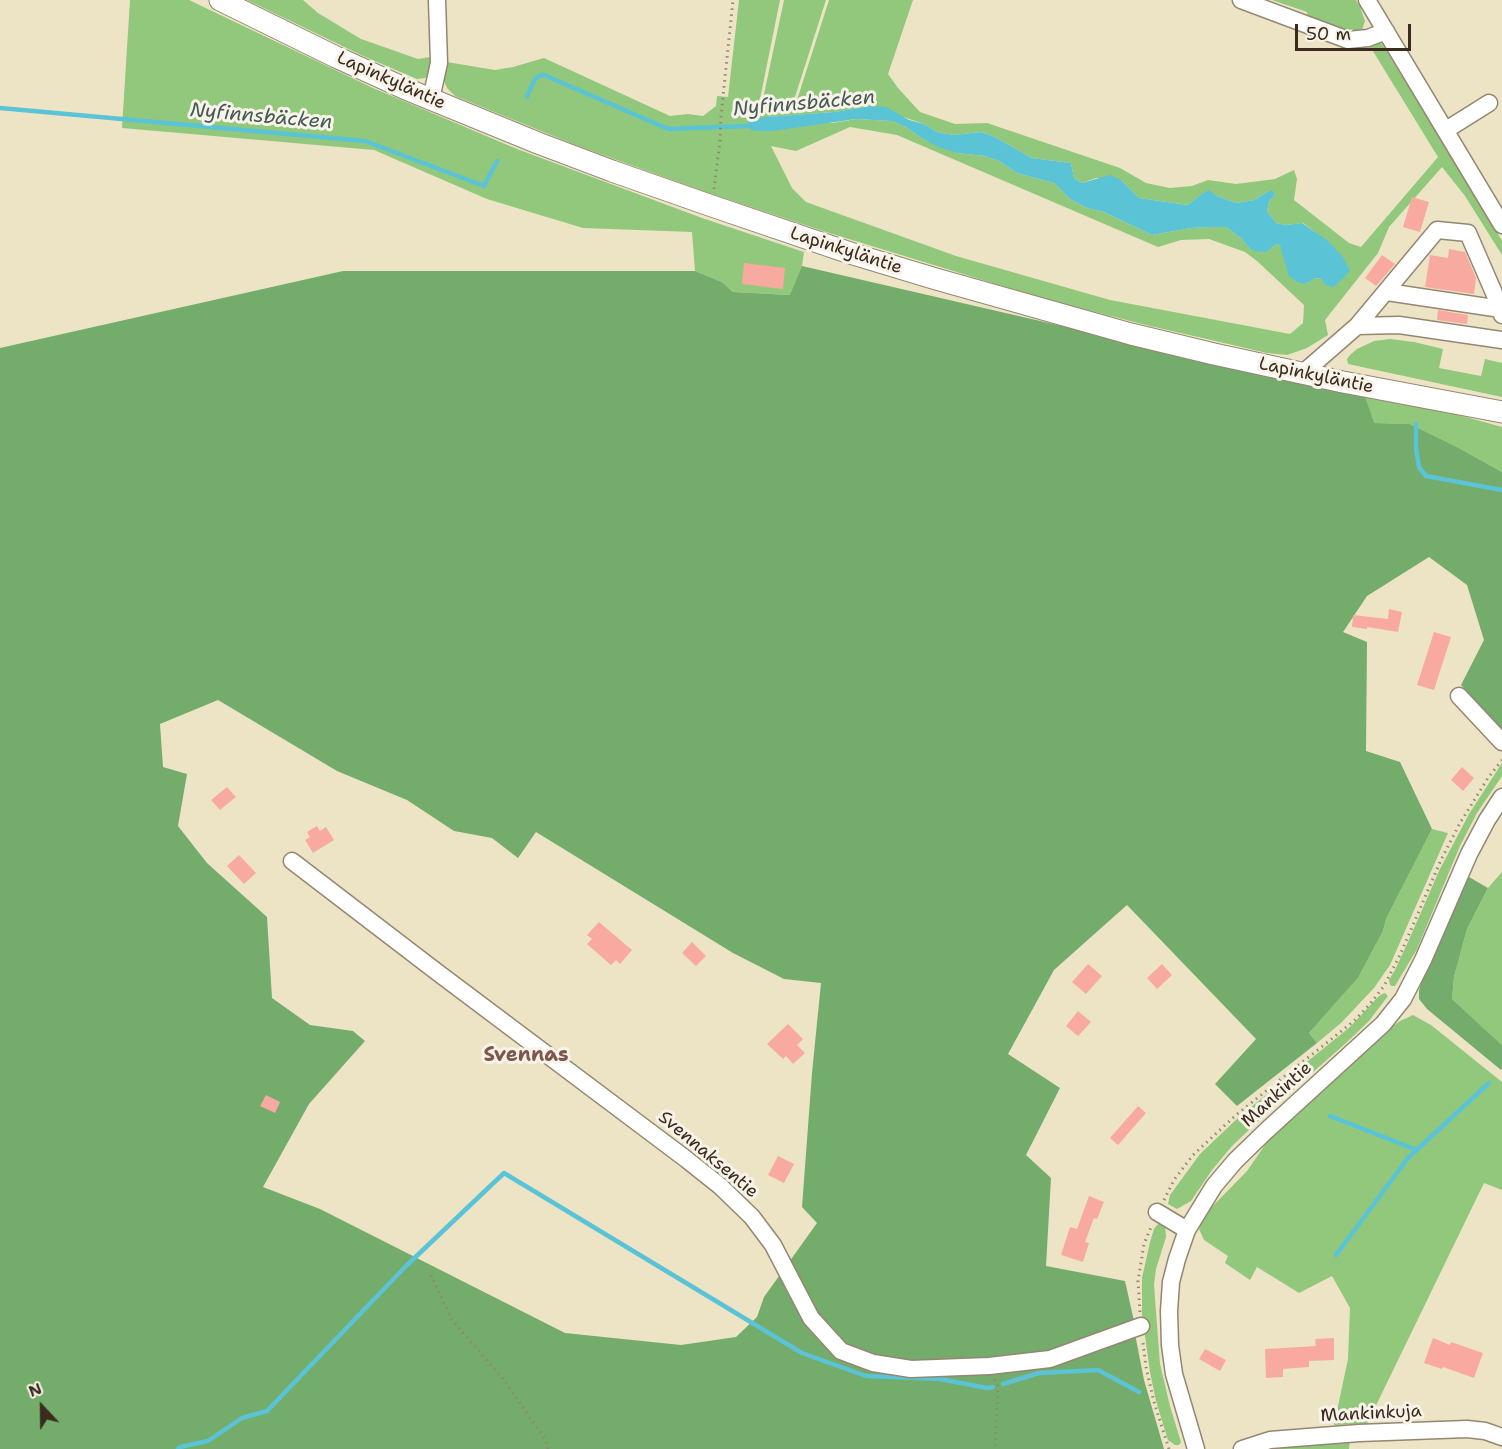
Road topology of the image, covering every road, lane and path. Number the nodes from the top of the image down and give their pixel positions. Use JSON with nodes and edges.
{"nodes":[{"id":1,"x":219,"y":0,"type":"edge"},
{"id":2,"x":437,"y":0,"type":"edge"},
{"id":3,"x":733,"y":0,"type":"edge"},
{"id":4,"x":1241,"y":0,"type":"edge"},
{"id":5,"x":1366,"y":0,"type":"edge"},
{"id":6,"x":1386,"y":32,"type":"junction"},
{"id":7,"x":431,"y":99,"type":"junction"},
{"id":8,"x":1489,"y":103,"type":"dead end"},
{"id":9,"x":1446,"y":130,"type":"junction"},
{"id":10,"x":709,"y":205,"type":"junction"},
{"id":11,"x":1502,"y":225,"type":"edge"},
{"id":12,"x":1387,"y":292,"type":"junction"},
{"id":13,"x":1501,"y":312,"type":"edge"},
{"id":14,"x":1357,"y":326,"type":"junction"},
{"id":15,"x":1502,"y":340,"type":"edge"},
{"id":16,"x":1303,"y":373,"type":"junction"},
{"id":17,"x":1502,"y":412,"type":"edge"},
{"id":18,"x":1459,"y":696,"type":"dead end"},
{"id":19,"x":1502,"y":742,"type":"edge"},
{"id":20,"x":1502,"y":760,"type":"edge"},
{"id":21,"x":1502,"y":797,"type":"edge"},
{"id":22,"x":292,"y":861,"type":"dead end"},
{"id":23,"x":1236,"y":1115,"type":"dead end"},
{"id":24,"x":1157,"y":1212,"type":"dead end"},
{"id":25,"x":1187,"y":1230,"type":"junction"},
{"id":26,"x":431,"y":1275,"type":"dead end"},
{"id":27,"x":1141,"y":1326,"type":"joint"},
{"id":28,"x":989,"y":1366,"type":"junction"},
{"id":29,"x":1502,"y":1437,"type":"edge"},
{"id":30,"x":548,"y":1449,"type":"edge"},
{"id":31,"x":995,"y":1449,"type":"edge"},
{"id":32,"x":1169,"y":1449,"type":"edge"},
{"id":33,"x":1196,"y":1449,"type":"edge"},
{"id":34,"x":1242,"y":1449,"type":"edge"}],
"edges":[{"from":1,"to":7,"type":"main road","name":"Lapinkyläntie"},
{"from":2,"to":7,"type":"street"},
{"from":3,"to":10,"type":"path"},
{"from":4,"to":6,"type":"street"},
{"from":5,"to":6,"type":"street"},
{"from":6,"to":9,"type":"street"},
{"from":7,"to":10,"type":"main road","name":"Lapinkyläntie"},
{"from":8,"to":9,"type":"street"},
{"from":9,"to":11,"type":"street"},
{"from":10,"to":16,"type":"main road","name":"Lapinkyläntie"},
{"from":12,"to":13,"type":"street"},
{"from":12,"to":13,"type":"street"},
{"from":12,"to":14,"type":"street"},
{"from":14,"to":15,"type":"street"},
{"from":14,"to":16,"type":"street"},
{"from":16,"to":17,"type":"main road","name":"Lapinkyläntie"},
{"from":18,"to":19,"type":"street"},
{"from":20,"to":23,"type":"path"},
{"from":21,"to":25,"type":"street","name":"Mankintie"},
{"from":22,"to":28,"type":"street","name":"Svennaksentie"},
{"from":24,"to":25,"type":"street"},
{"from":25,"to":33,"type":"street","name":"Mankintie"},
{"from":26,"to":30,"type":"path"},
{"from":27,"to":28,"type":"street","name":"Svennaksentie"},
{"from":27,"to":32,"type":"path"},
{"from":28,"to":31,"type":"path"},
{"from":29,"to":34,"type":"street","name":"Mankinkuja"}]}
